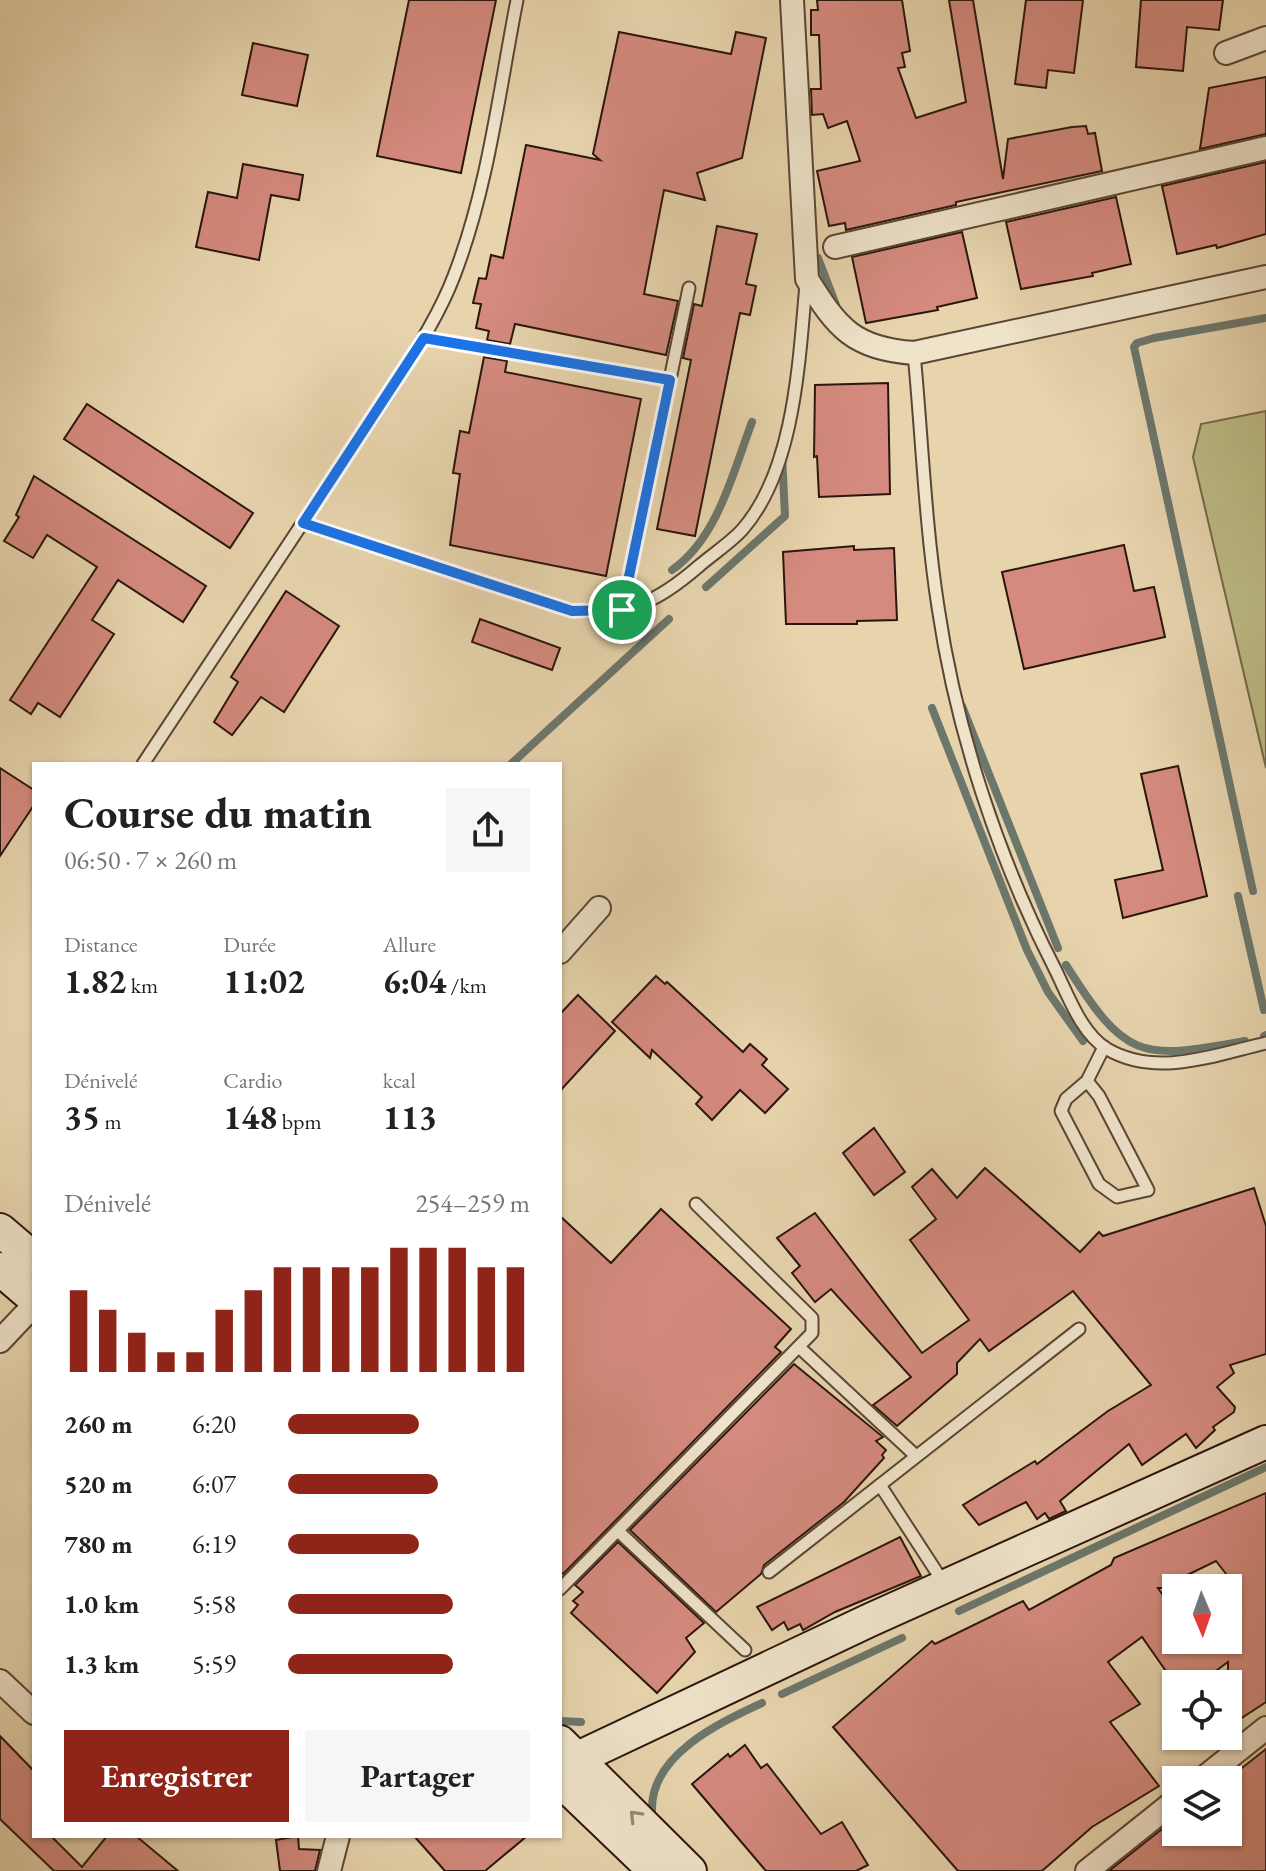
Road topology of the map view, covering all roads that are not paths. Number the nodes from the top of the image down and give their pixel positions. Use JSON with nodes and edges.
{"nodes":[{"id":1,"x":517,"y":0,"type":"edge"},
{"id":2,"x":792,"y":0,"type":"edge"},
{"id":3,"x":1266,"y":38,"type":"edge"},
{"id":4,"x":1226,"y":53,"type":"dead end"},
{"id":5,"x":1266,"y":148,"type":"edge"},
{"id":6,"x":835,"y":247,"type":"dead end"},
{"id":7,"x":1266,"y":277,"type":"edge"},
{"id":8,"x":807,"y":279,"type":"junction"},
{"id":9,"x":689,"y":288,"type":"dead end"},
{"id":10,"x":424,"y":338,"type":"junction"},
{"id":11,"x":914,"y":353,"type":"junction"},
{"id":12,"x":670,"y":380,"type":"junction"},
{"id":13,"x":303,"y":523,"type":"junction"},
{"id":14,"x":622,"y":610,"type":"junction"},
{"id":15,"x":144,"y":762,"type":"edge"},
{"id":16,"x":599,"y":908,"type":"dead end"},
{"id":17,"x":562,"y":950,"type":"edge"},
{"id":18,"x":1266,"y":1043,"type":"edge"},
{"id":19,"x":1104,"y":1047,"type":"junction"},
{"id":20,"x":1087,"y":1081,"type":"junction"},
{"id":21,"x":696,"y":1204,"type":"dead end"},
{"id":22,"x":0,"y":1230,"type":"edge"},
{"id":23,"x":32,"y":1257,"type":"edge"},
{"id":24,"x":0,"y":1269,"type":"edge"},
{"id":25,"x":32,"y":1296,"type":"edge"},
{"id":26,"x":32,"y":1307,"type":"edge"},
{"id":27,"x":1079,"y":1329,"type":"dead end"},
{"id":28,"x":0,"y":1341,"type":"edge"},
{"id":29,"x":799,"y":1347,"type":"junction"},
{"id":30,"x":1266,"y":1442,"type":"edge"},
{"id":31,"x":916,"y":1456,"type":"junction"},
{"id":32,"x":880,"y":1485,"type":"junction"},
{"id":33,"x":618,"y":1531,"type":"junction"},
{"id":34,"x":769,"y":1572,"type":"dead end"},
{"id":35,"x":945,"y":1586,"type":"junction"},
{"id":36,"x":562,"y":1587,"type":"edge"},
{"id":37,"x":745,"y":1650,"type":"dead end"},
{"id":38,"x":0,"y":1681,"type":"edge"},
{"id":39,"x":32,"y":1711,"type":"edge"},
{"id":40,"x":1266,"y":1728,"type":"edge"},
{"id":41,"x":564,"y":1764,"type":"edge"},
{"id":42,"x":1218,"y":1766,"type":"edge"},
{"id":43,"x":1162,"y":1811,"type":"edge"},
{"id":44,"x":337,"y":1838,"type":"edge"},
{"id":45,"x":329,"y":1871,"type":"edge"},
{"id":46,"x":655,"y":1871,"type":"edge"},
{"id":47,"x":690,"y":1871,"type":"edge"},
{"id":48,"x":1087,"y":1871,"type":"edge"}],
"edges":[{"from":1,"to":10,"type":"lane"},
{"from":2,"to":8,"type":"street"},
{"from":3,"to":4,"type":"street"},
{"from":5,"to":6,"type":"street"},
{"from":7,"to":11,"type":"street"},
{"from":8,"to":11,"type":"street"},
{"from":8,"to":14,"type":"lane"},
{"from":9,"to":12,"type":"lane"},
{"from":10,"to":12,"type":"lane"},
{"from":10,"to":13,"type":"lane"},
{"from":11,"to":19,"type":"lane"},
{"from":12,"to":14,"type":"lane"},
{"from":13,"to":14,"type":"lane"},
{"from":13,"to":15,"type":"lane"},
{"from":16,"to":17,"type":"street"},
{"from":18,"to":19,"type":"lane"},
{"from":19,"to":20,"type":"lane"},
{"from":20,"to":20,"type":"lane"},
{"from":21,"to":29,"type":"lane"},
{"from":22,"to":23,"type":"street"},
{"from":24,"to":25,"type":"street"},
{"from":26,"to":28,"type":"street"},
{"from":27,"to":31,"type":"lane"},
{"from":29,"to":31,"type":"lane"},
{"from":29,"to":33,"type":"lane"},
{"from":30,"to":35,"type":"street"},
{"from":31,"to":32,"type":"lane"},
{"from":32,"to":34,"type":"lane"},
{"from":32,"to":35,"type":"lane"},
{"from":33,"to":36,"type":"lane"},
{"from":33,"to":37,"type":"lane"},
{"from":35,"to":41,"type":"street"},
{"from":38,"to":39,"type":"street"},
{"from":40,"to":42,"type":"street"},
{"from":41,"to":46,"type":"street"},
{"from":47,"to":41,"type":"street","one_way":true},
{"from":43,"to":48,"type":"street"},
{"from":44,"to":45,"type":"street"}]}
